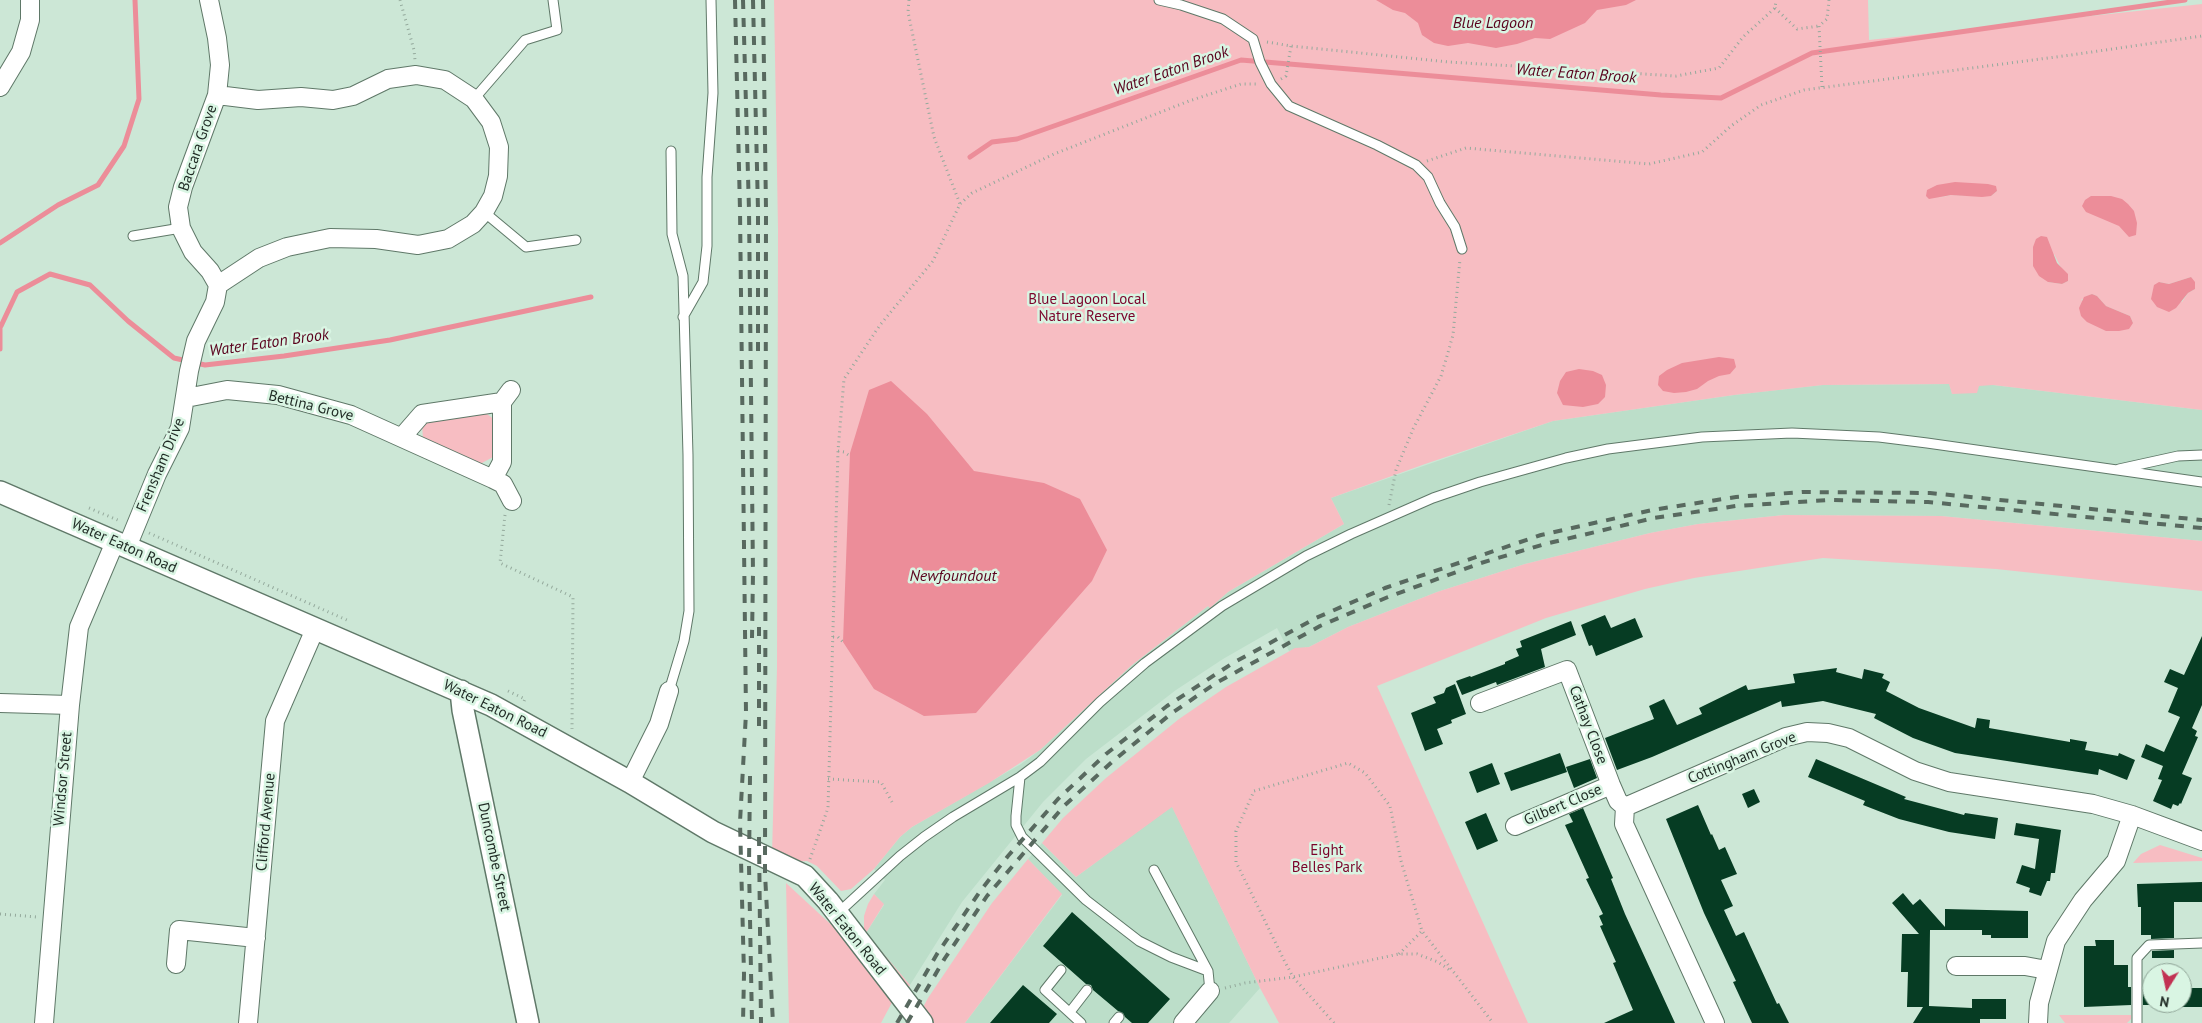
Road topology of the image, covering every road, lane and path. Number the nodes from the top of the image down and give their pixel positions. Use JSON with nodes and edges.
{"nodes":[{"id":1,"x":30,"y":0,"type":"edge"},
{"id":2,"x":209,"y":0,"type":"edge"},
{"id":3,"x":400,"y":0,"type":"edge"},
{"id":4,"x":553,"y":0,"type":"edge"},
{"id":5,"x":711,"y":0,"type":"edge"},
{"id":6,"x":909,"y":0,"type":"edge"},
{"id":7,"x":1159,"y":0,"type":"edge"},
{"id":8,"x":1776,"y":0,"type":"edge"},
{"id":9,"x":1828,"y":0,"type":"edge"},
{"id":10,"x":1774,"y":8,"type":"junction"},
{"id":11,"x":1819,"y":26,"type":"junction"},
{"id":12,"x":2202,"y":36,"type":"edge"},
{"id":13,"x":1254,"y":39,"type":"junction"},
{"id":14,"x":1290,"y":46,"type":"junction"},
{"id":15,"x":416,"y":75,"type":"junction"},
{"id":16,"x":1286,"y":76,"type":"dead end"},
{"id":17,"x":1271,"y":84,"type":"junction"},
{"id":18,"x":0,"y":87,"type":"edge"},
{"id":19,"x":1822,"y":87,"type":"junction"},
{"id":20,"x":217,"y":95,"type":"junction"},
{"id":21,"x":474,"y":98,"type":"junction"},
{"id":22,"x":671,"y":151,"type":"dead end"},
{"id":23,"x":1416,"y":165,"type":"junction"},
{"id":24,"x":960,"y":204,"type":"junction"},
{"id":25,"x":484,"y":212,"type":"junction"},
{"id":26,"x":181,"y":228,"type":"junction"},
{"id":27,"x":133,"y":236,"type":"dead end"},
{"id":28,"x":576,"y":240,"type":"dead end"},
{"id":29,"x":1462,"y":249,"type":"joint"},
{"id":30,"x":218,"y":285,"type":"junction"},
{"id":31,"x":683,"y":317,"type":"junction"},
{"id":32,"x":186,"y":398,"type":"junction"},
{"id":33,"x":402,"y":437,"type":"junction"},
{"id":34,"x":838,"y":451,"type":"junction"},
{"id":35,"x":2202,"y":455,"type":"edge"},
{"id":36,"x":850,"y":456,"type":"dead end"},
{"id":37,"x":2114,"y":470,"type":"junction"},
{"id":38,"x":493,"y":479,"type":"junction"},
{"id":39,"x":2202,"y":482,"type":"edge"},
{"id":40,"x":0,"y":492,"type":"edge"},
{"id":41,"x":512,"y":501,"type":"joint"},
{"id":42,"x":1391,"y":515,"type":"junction"},
{"id":43,"x":121,"y":545,"type":"junction"},
{"id":44,"x":315,"y":629,"type":"junction"},
{"id":45,"x":832,"y":637,"type":"junction"},
{"id":46,"x":843,"y":642,"type":"dead end"},
{"id":47,"x":461,"y":691,"type":"junction"},
{"id":48,"x":670,"y":691,"type":"joint"},
{"id":49,"x":0,"y":702,"type":"edge"},
{"id":50,"x":1480,"y":703,"type":"dead end"},
{"id":51,"x":70,"y":705,"type":"junction"},
{"id":52,"x":572,"y":748,"type":"junction"},
{"id":53,"x":1020,"y":777,"type":"junction"},
{"id":54,"x":828,"y":779,"type":"junction"},
{"id":55,"x":630,"y":782,"type":"junction"},
{"id":56,"x":1611,"y":785,"type":"junction"},
{"id":57,"x":892,"y":802,"type":"dead end"},
{"id":58,"x":1625,"y":807,"type":"junction"},
{"id":59,"x":2132,"y":815,"type":"junction"},
{"id":60,"x":1514,"y":826,"type":"dead end"},
{"id":61,"x":2202,"y":841,"type":"edge"},
{"id":62,"x":1154,"y":870,"type":"dead end"},
{"id":63,"x":805,"y":876,"type":"junction"},
{"id":64,"x":838,"y":913,"type":"junction"},
{"id":65,"x":0,"y":914,"type":"edge"},
{"id":66,"x":52,"y":918,"type":"junction"},
{"id":67,"x":1422,"y":931,"type":"junction"},
{"id":68,"x":256,"y":938,"type":"junction"},
{"id":69,"x":2202,"y":943,"type":"edge"},
{"id":70,"x":1399,"y":954,"type":"junction"},
{"id":71,"x":176,"y":964,"type":"dead end"},
{"id":72,"x":1956,"y":966,"type":"dead end"},
{"id":73,"x":1061,"y":970,"type":"dead end"},
{"id":74,"x":2047,"y":970,"type":"junction"},
{"id":75,"x":1208,"y":971,"type":"junction"},
{"id":76,"x":1453,"y":972,"type":"junction"},
{"id":77,"x":1293,"y":977,"type":"junction"},
{"id":78,"x":1087,"y":990,"type":"dead end"},
{"id":79,"x":1210,"y":991,"type":"junction"},
{"id":80,"x":1070,"y":1012,"type":"junction"},
{"id":81,"x":44,"y":1023,"type":"edge"},
{"id":82,"x":248,"y":1023,"type":"edge"},
{"id":83,"x":528,"y":1023,"type":"edge"},
{"id":84,"x":922,"y":1023,"type":"edge"},
{"id":85,"x":1081,"y":1023,"type":"edge"},
{"id":86,"x":1182,"y":1023,"type":"edge"},
{"id":87,"x":1334,"y":1023,"type":"edge"},
{"id":88,"x":1493,"y":1023,"type":"edge"},
{"id":89,"x":1715,"y":1023,"type":"edge"},
{"id":90,"x":2038,"y":1023,"type":"edge"},
{"id":91,"x":2137,"y":1023,"type":"edge"}],
"edges":[{"from":1,"to":18,"type":"street"},
{"from":2,"to":20,"type":"street","name":"Baccara Grove"},
{"from":3,"to":15,"type":"path"},
{"from":4,"to":21,"type":"lane"},
{"from":5,"to":31,"type":"lane"},
{"from":6,"to":24,"type":"path"},
{"from":7,"to":13,"type":"lane"},
{"from":8,"to":10,"type":"path"},
{"from":9,"to":11,"type":"path"},
{"from":10,"to":11,"type":"path"},
{"from":10,"to":14,"type":"path"},
{"from":11,"to":19,"type":"path"},
{"from":12,"to":19,"type":"path"},
{"from":13,"to":14,"type":"path"},
{"from":13,"to":17,"type":"lane"},
{"from":14,"to":16,"type":"path"},
{"from":15,"to":20,"type":"street"},
{"from":15,"to":21,"type":"street"},
{"from":17,"to":23,"type":"lane"},
{"from":17,"to":24,"type":"path"},
{"from":19,"to":23,"type":"path"},
{"from":20,"to":26,"type":"street","name":"Baccara Grove"},
{"from":21,"to":25,"type":"street"},
{"from":22,"to":31,"type":"lane"},
{"from":23,"to":29,"type":"lane"},
{"from":24,"to":34,"type":"path"},
{"from":25,"to":28,"type":"lane"},
{"from":25,"to":30,"type":"street"},
{"from":26,"to":27,"type":"lane"},
{"from":26,"to":30,"type":"street","name":"Baccara Grove"},
{"from":29,"to":42,"type":"path"},
{"from":30,"to":32,"type":"street","name":"Frensham Drive"},
{"from":31,"to":48,"type":"lane"},
{"from":32,"to":33,"type":"street","name":"Bettina Grove"},
{"from":32,"to":43,"type":"street","name":"Frensham Drive"},
{"from":33,"to":38,"type":"street","name":"Bettina Grove"},
{"from":33,"to":38,"type":"street"},
{"from":34,"to":36,"type":"path"},
{"from":34,"to":45,"type":"path"},
{"from":35,"to":37,"type":"lane"},
{"from":37,"to":39,"type":"lane"},
{"from":37,"to":42,"type":"lane"},
{"from":38,"to":41,"type":"street","name":"Bettina Grove"},
{"from":40,"to":43,"type":"street","name":"Water Eaton Road"},
{"from":41,"to":52,"type":"path"},
{"from":42,"to":53,"type":"lane"},
{"from":43,"to":44,"type":"street","name":"Water Eaton Road"},
{"from":43,"to":51,"type":"street","name":"Windsor Street"},
{"from":44,"to":47,"type":"street","name":"Water Eaton Road"},
{"from":44,"to":68,"type":"street","name":"Clifford Avenue"},
{"from":45,"to":46,"type":"path"},
{"from":45,"to":54,"type":"path"},
{"from":47,"to":52,"type":"street","name":"Water Eaton Road"},
{"from":47,"to":83,"type":"street","name":"Duncombe Street"},
{"from":48,"to":55,"type":"street"},
{"from":49,"to":51,"type":"street"},
{"from":50,"to":56,"type":"street","name":"Cathay Close"},
{"from":51,"to":66,"type":"street","name":"Windsor Street"},
{"from":52,"to":55,"type":"street","name":"Water Eaton Road"},
{"from":53,"to":64,"type":"lane"},
{"from":53,"to":75,"type":"lane"},
{"from":54,"to":57,"type":"path"},
{"from":54,"to":63,"type":"path"},
{"from":55,"to":63,"type":"street","name":"Water Eaton Road"},
{"from":56,"to":58,"type":"street","name":"Cathay Close"},
{"from":56,"to":60,"type":"street","name":"Gilbert Close"},
{"from":58,"to":59,"type":"street","name":"Cottingham Grove"},
{"from":58,"to":89,"type":"street"},
{"from":59,"to":61,"type":"street","name":"Cottingham Grove"},
{"from":59,"to":74,"type":"street"},
{"from":62,"to":75,"type":"lane"},
{"from":63,"to":64,"type":"street","name":"Water Eaton Road"},
{"from":64,"to":84,"type":"street","name":"Water Eaton Road"},
{"from":65,"to":66,"type":"path"},
{"from":66,"to":81,"type":"street","name":"Windsor Street"},
{"from":67,"to":70,"type":"path"},
{"from":67,"to":76,"type":"path"},
{"from":67,"to":77,"type":"path"},
{"from":68,"to":71,"type":"street"},
{"from":68,"to":82,"type":"street","name":"Clifford Avenue"},
{"from":69,"to":91,"type":"lane"},
{"from":70,"to":76,"type":"path"},
{"from":70,"to":77,"type":"path"},
{"from":72,"to":74,"type":"street"},
{"from":73,"to":80,"type":"lane"},
{"from":74,"to":90,"type":"street"},
{"from":75,"to":79,"type":"lane"},
{"from":76,"to":88,"type":"path"},
{"from":77,"to":79,"type":"path"},
{"from":77,"to":87,"type":"path"},
{"from":78,"to":80,"type":"lane"},
{"from":79,"to":86,"type":"street"},
{"from":80,"to":85,"type":"lane"}]}
